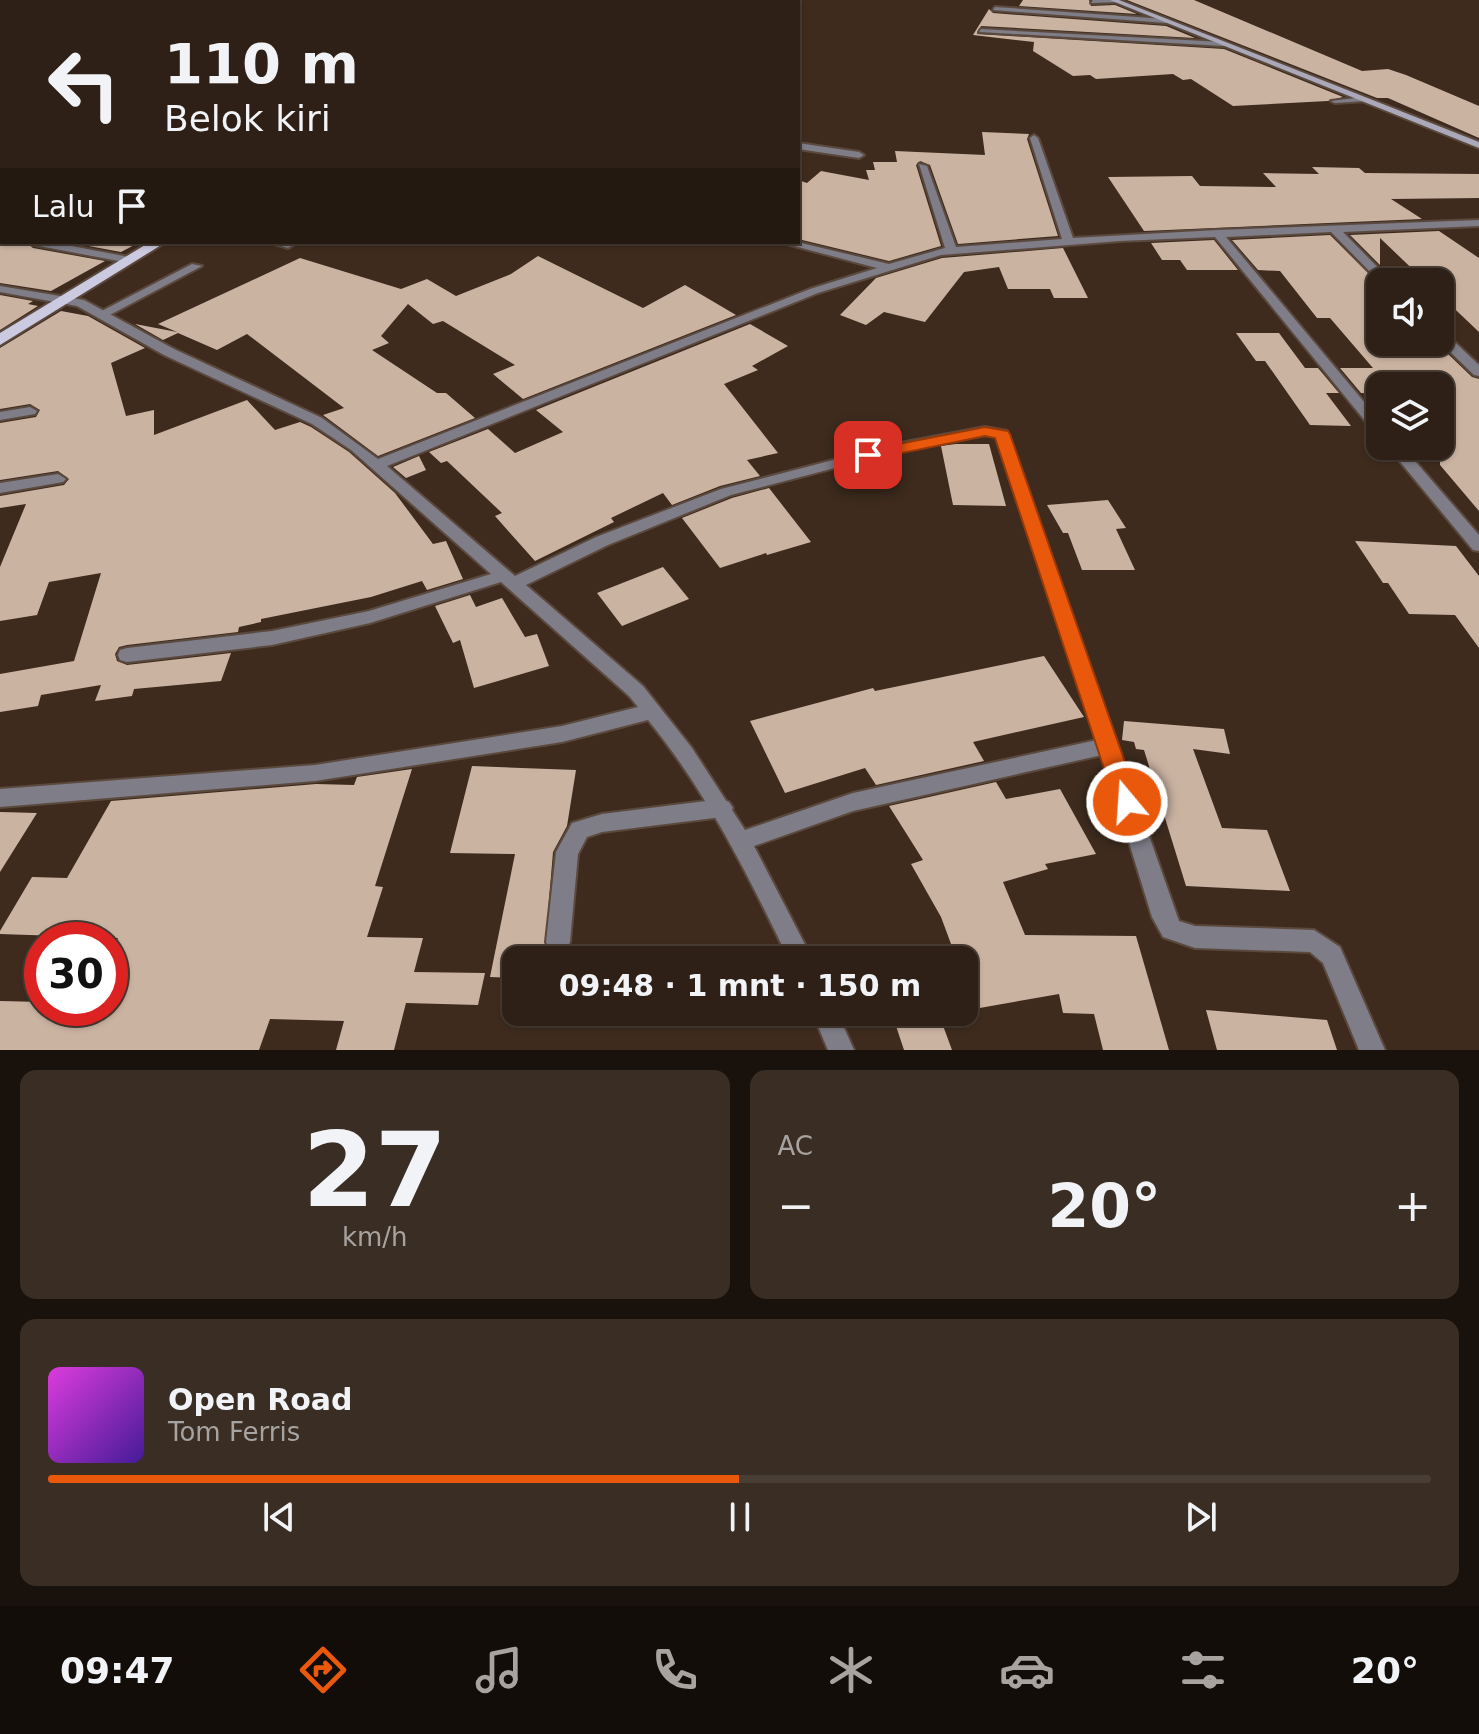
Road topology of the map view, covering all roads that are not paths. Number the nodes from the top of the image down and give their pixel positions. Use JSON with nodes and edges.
{"nodes":[{"id":1,"x":1115,"y":1,"type":"edge"},
{"id":2,"x":1093,"y":2,"type":"dead end"},
{"id":3,"x":995,"y":9,"type":"dead end"},
{"id":4,"x":1166,"y":21,"type":"junction"},
{"id":5,"x":981,"y":31,"type":"dead end"},
{"id":6,"x":1223,"y":44,"type":"junction"},
{"id":7,"x":1363,"y":99,"type":"junction"},
{"id":8,"x":1335,"y":101,"type":"dead end"},
{"id":9,"x":1034,"y":138,"type":"dead end"},
{"id":10,"x":1468,"y":141,"type":"joint"},
{"id":11,"x":1479,"y":142,"type":"edge"},
{"id":12,"x":800,"y":146,"type":"edge"},
{"id":13,"x":859,"y":155,"type":"dead end"},
{"id":14,"x":922,"y":166,"type":"dead end"},
{"id":15,"x":1479,"y":223,"type":"edge"},
{"id":16,"x":1333,"y":228,"type":"junction"},
{"id":17,"x":1217,"y":233,"type":"junction"},
{"id":18,"x":1068,"y":241,"type":"junction"},
{"id":19,"x":45,"y":244,"type":"edge"},
{"id":20,"x":156,"y":244,"type":"edge"},
{"id":21,"x":283,"y":244,"type":"edge"},
{"id":22,"x":792,"y":244,"type":"edge"},
{"id":23,"x":288,"y":245,"type":"dead end"},
{"id":24,"x":951,"y":250,"type":"junction"},
{"id":25,"x":129,"y":260,"type":"junction"},
{"id":26,"x":196,"y":266,"type":"dead end"},
{"id":27,"x":888,"y":267,"type":"junction"},
{"id":28,"x":1372,"y":268,"type":"edge"},
{"id":29,"x":0,"y":289,"type":"edge"},
{"id":30,"x":65,"y":299,"type":"junction"},
{"id":31,"x":102,"y":314,"type":"junction"},
{"id":32,"x":0,"y":340,"type":"edge"},
{"id":33,"x":1454,"y":348,"type":"edge"},
{"id":34,"x":1479,"y":372,"type":"edge"},
{"id":35,"x":30,"y":411,"type":"dead end"},
{"id":36,"x":1366,"y":413,"type":"edge"},
{"id":37,"x":0,"y":416,"type":"edge"},
{"id":38,"x":1406,"y":460,"type":"edge"},
{"id":39,"x":376,"y":465,"type":"junction"},
{"id":40,"x":58,"y":479,"type":"dead end"},
{"id":41,"x":0,"y":488,"type":"edge"},
{"id":42,"x":1479,"y":546,"type":"edge"},
{"id":43,"x":507,"y":580,"type":"junction"},
{"id":44,"x":127,"y":655,"type":"dead end"},
{"id":45,"x":653,"y":711,"type":"junction"},
{"id":46,"x":1109,"y":745,"type":"junction"},
{"id":47,"x":0,"y":798,"type":"edge"},
{"id":48,"x":722,"y":808,"type":"junction"},
{"id":49,"x":741,"y":841,"type":"junction"},
{"id":50,"x":558,"y":942,"type":"dead end"},
{"id":51,"x":794,"y":946,"type":"edge"},
{"id":52,"x":830,"y":1026,"type":"edge"},
{"id":53,"x":841,"y":1050,"type":"edge"},
{"id":54,"x":1372,"y":1050,"type":"edge"}],
"edges":[{"from":1,"to":2,"type":"street"},
{"from":1,"to":4,"type":"street"},
{"from":3,"to":4,"type":"street"},
{"from":4,"to":6,"type":"street"},
{"from":5,"to":6,"type":"street"},
{"from":6,"to":7,"type":"street"},
{"from":7,"to":8,"type":"street"},
{"from":7,"to":10,"type":"street"},
{"from":9,"to":18,"type":"street"},
{"from":10,"to":11,"type":"street"},
{"from":12,"to":13,"type":"street"},
{"from":14,"to":24,"type":"street"},
{"from":15,"to":16,"type":"street"},
{"from":16,"to":17,"type":"street"},
{"from":16,"to":28,"type":"street"},
{"from":17,"to":18,"type":"street"},
{"from":17,"to":36,"type":"street"},
{"from":18,"to":24,"type":"street"},
{"from":19,"to":25,"type":"street"},
{"from":20,"to":25,"type":"main road"},
{"from":21,"to":23,"type":"street"},
{"from":22,"to":27,"type":"street"},
{"from":24,"to":27,"type":"street"},
{"from":25,"to":30,"type":"main road"},
{"from":26,"to":31,"type":"street"},
{"from":27,"to":39,"type":"street"},
{"from":29,"to":30,"type":"street"},
{"from":30,"to":31,"type":"street"},
{"from":30,"to":32,"type":"main road"},
{"from":31,"to":39,"type":"street"},
{"from":33,"to":34,"type":"street"},
{"from":35,"to":37,"type":"street"},
{"from":38,"to":42,"type":"street"},
{"from":39,"to":43,"type":"street"},
{"from":40,"to":41,"type":"street"},
{"from":43,"to":44,"type":"street"},
{"from":43,"to":45,"type":"street"},
{"from":43,"to":46,"type":"street"},
{"from":45,"to":47,"type":"street"},
{"from":45,"to":48,"type":"street"},
{"from":46,"to":49,"type":"street"},
{"from":46,"to":54,"type":"street"},
{"from":48,"to":49,"type":"street"},
{"from":48,"to":50,"type":"street"},
{"from":49,"to":51,"type":"street"},
{"from":52,"to":53,"type":"street"}]}
